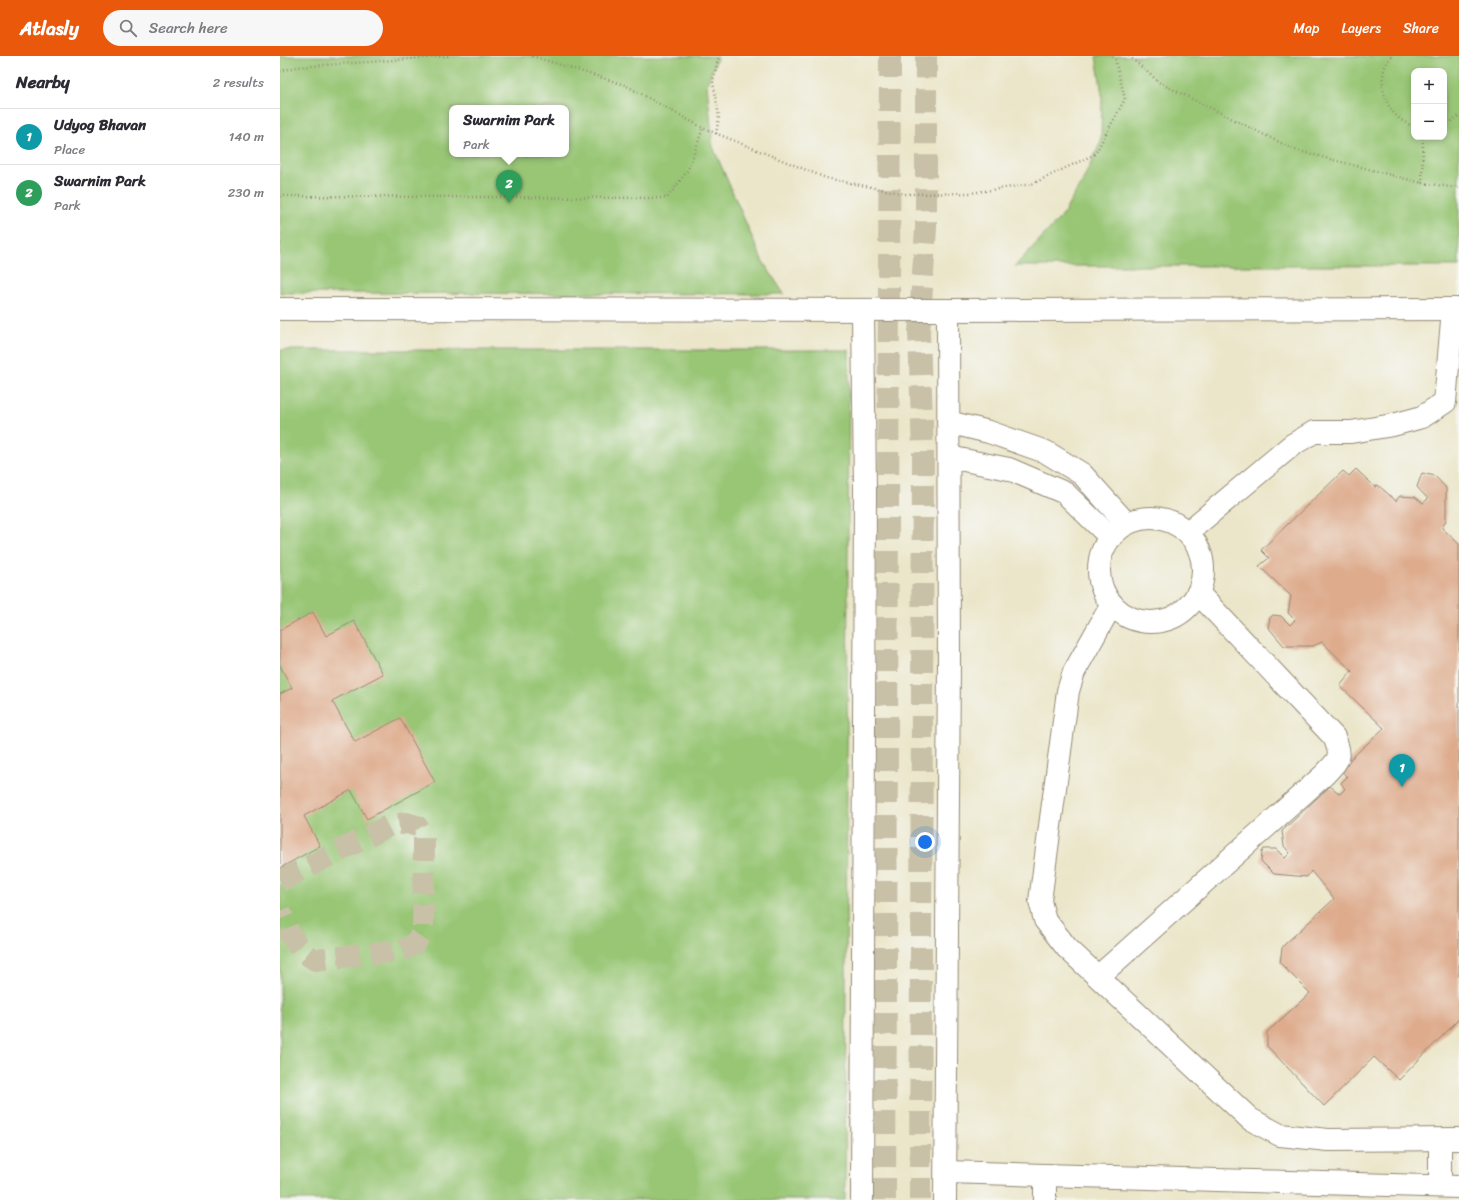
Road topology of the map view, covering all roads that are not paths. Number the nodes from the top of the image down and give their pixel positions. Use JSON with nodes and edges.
{"nodes":[{"id":1,"x":280,"y":309,"type":"edge"},
{"id":2,"x":1456,"y":309,"type":"edge"},
{"id":3,"x":863,"y":310,"type":"junction"},
{"id":4,"x":948,"y":310,"type":"junction"},
{"id":5,"x":1452,"y":403,"type":"edge"},
{"id":6,"x":948,"y":422,"type":"junction"},
{"id":7,"x":948,"y":458,"type":"junction"},
{"id":8,"x":1126,"y":523,"type":"junction"},
{"id":9,"x":1188,"y":532,"type":"junction"},
{"id":10,"x":1110,"y":537,"type":"junction"},
{"id":11,"x":1198,"y":593,"type":"junction"},
{"id":12,"x":1112,"y":604,"type":"junction"},
{"id":13,"x":1099,"y":976,"type":"junction"},
{"id":14,"x":1450,"y":1140,"type":"edge"},
{"id":15,"x":946,"y":1172,"type":"junction"},
{"id":16,"x":1045,"y":1175,"type":"junction"},
{"id":17,"x":1449,"y":1186,"type":"edge"},
{"id":18,"x":862,"y":1200,"type":"edge"},
{"id":19,"x":946,"y":1200,"type":"edge"},
{"id":20,"x":1045,"y":1200,"type":"edge"}],
"edges":[{"from":1,"to":3,"type":"street"},
{"from":2,"to":4,"type":"street"},
{"from":2,"to":5,"type":"street"},
{"from":3,"to":4,"type":"street"},
{"from":3,"to":18,"type":"street"},
{"from":4,"to":6,"type":"street"},
{"from":5,"to":9,"type":"street"},
{"from":6,"to":7,"type":"street"},
{"from":6,"to":8,"type":"street"},
{"from":7,"to":10,"type":"street"},
{"from":7,"to":15,"type":"street"},
{"from":8,"to":9,"type":"street"},
{"from":8,"to":10,"type":"street"},
{"from":9,"to":11,"type":"street"},
{"from":10,"to":12,"type":"street"},
{"from":11,"to":12,"type":"street"},
{"from":11,"to":13,"type":"street"},
{"from":12,"to":13,"type":"street"},
{"from":13,"to":14,"type":"street"},
{"from":14,"to":17,"type":"street"},
{"from":15,"to":16,"type":"street"},
{"from":15,"to":19,"type":"street"},
{"from":16,"to":17,"type":"street"},
{"from":16,"to":20,"type":"street"}]}
